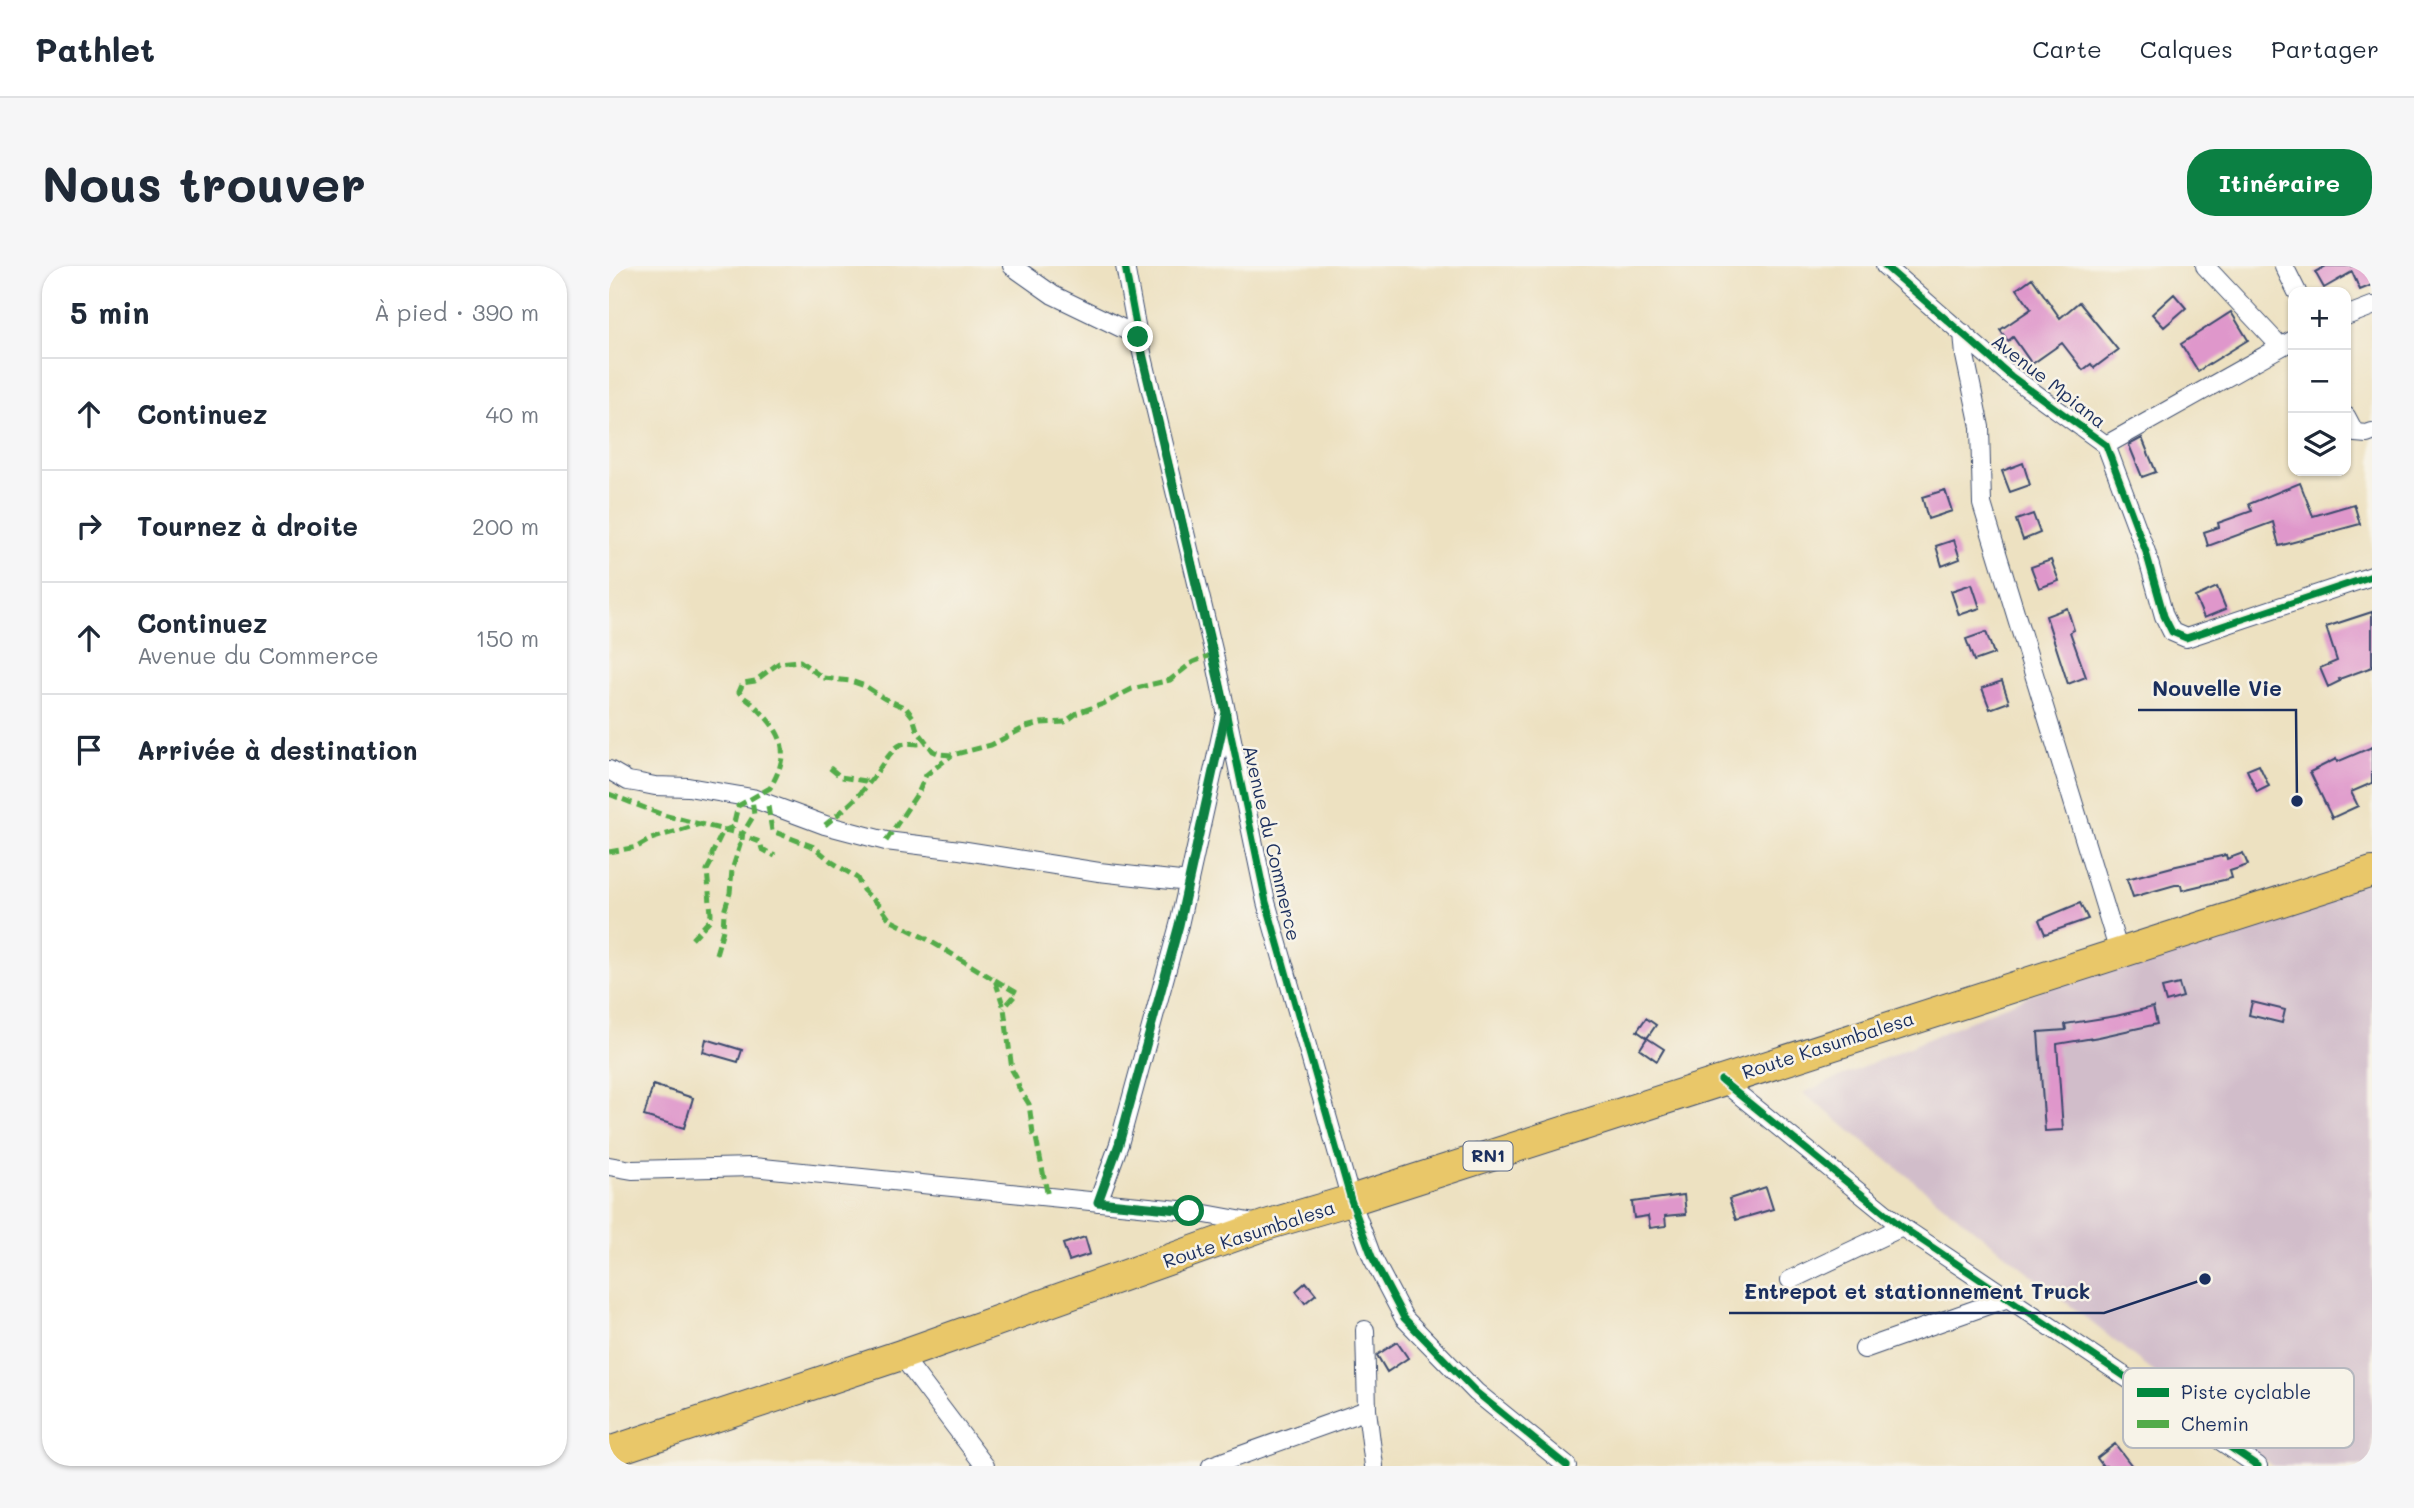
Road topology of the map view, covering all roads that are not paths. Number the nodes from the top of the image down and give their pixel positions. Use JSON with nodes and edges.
{"nodes":[{"id":1,"x":1012,"y":266,"type":"edge"},
{"id":2,"x":1125,"y":266,"type":"edge"},
{"id":3,"x":1885,"y":266,"type":"edge"},
{"id":4,"x":2205,"y":266,"type":"edge"},
{"id":5,"x":2284,"y":266,"type":"edge"},
{"id":6,"x":2294,"y":287,"type":"edge"},
{"id":7,"x":2372,"y":306,"type":"edge"},
{"id":8,"x":2351,"y":314,"type":"edge"},
{"id":9,"x":1963,"y":333,"type":"junction"},
{"id":10,"x":1138,"y":337,"type":"junction"},
{"id":11,"x":2287,"y":343,"type":"edge"},
{"id":12,"x":2351,"y":421,"type":"edge"},
{"id":13,"x":2364,"y":433,"type":"edge"},
{"id":14,"x":2106,"y":445,"type":"junction"},
{"id":15,"x":2372,"y":576,"type":"edge"},
{"id":16,"x":1226,"y":712,"type":"junction"},
{"id":17,"x":609,"y":770,"type":"edge"},
{"id":18,"x":2372,"y":872,"type":"edge"},
{"id":19,"x":1189,"y":882,"type":"junction"},
{"id":20,"x":2119,"y":952,"type":"junction"},
{"id":21,"x":1721,"y":1080,"type":"junction"},
{"id":22,"x":609,"y":1166,"type":"edge"},
{"id":23,"x":1351,"y":1200,"type":"junction"},
{"id":24,"x":1098,"y":1202,"type":"junction"},
{"id":25,"x":1266,"y":1225,"type":"junction"},
{"id":26,"x":1902,"y":1227,"type":"junction"},
{"id":27,"x":1790,"y":1280,"type":"dead end"},
{"id":28,"x":2008,"y":1298,"type":"junction"},
{"id":29,"x":1365,"y":1330,"type":"dead end"},
{"id":30,"x":1864,"y":1349,"type":"dead end"},
{"id":31,"x":901,"y":1355,"type":"junction"},
{"id":32,"x":2123,"y":1375,"type":"edge"},
{"id":33,"x":1367,"y":1410,"type":"junction"},
{"id":34,"x":2231,"y":1448,"type":"edge"},
{"id":35,"x":609,"y":1452,"type":"edge"},
{"id":36,"x":985,"y":1466,"type":"edge"},
{"id":37,"x":1212,"y":1466,"type":"edge"},
{"id":38,"x":1374,"y":1466,"type":"edge"},
{"id":39,"x":1567,"y":1466,"type":"edge"},
{"id":40,"x":2258,"y":1466,"type":"edge"}],
"edges":[{"from":1,"to":10,"type":"street"},
{"from":2,"to":10,"type":"street","name":"Avenue du Commerce"},
{"from":3,"to":9,"type":"street","name":"Avenue Mpiana"},
{"from":4,"to":11,"type":"street"},
{"from":5,"to":6,"type":"street"},
{"from":7,"to":8,"type":"street"},
{"from":9,"to":14,"type":"street","name":"Avenue Mpiana"},
{"from":9,"to":20,"type":"street"},
{"from":10,"to":16,"type":"street","name":"Avenue du Commerce"},
{"from":11,"to":14,"type":"street"},
{"from":12,"to":13,"type":"street"},
{"from":14,"to":15,"type":"street","name":"Avenue Mpiana"},
{"from":16,"to":19,"type":"street"},
{"from":16,"to":23,"type":"street","name":"Avenue du Commerce"},
{"from":17,"to":19,"type":"street"},
{"from":18,"to":20,"type":"highway","name":"Route Kasumbalesa","number":"RN1"},
{"from":19,"to":24,"type":"street"},
{"from":20,"to":21,"type":"highway","name":"Route Kasumbalesa","number":"RN1"},
{"from":21,"to":23,"type":"highway","name":"Route Kasumbalesa","number":"RN1"},
{"from":21,"to":26,"type":"street"},
{"from":22,"to":24,"type":"street"},
{"from":23,"to":25,"type":"highway","name":"Route Kasumbalesa","number":"RN1"},
{"from":23,"to":39,"type":"street","name":"Avenue du Commerce"},
{"from":24,"to":25,"type":"street"},
{"from":25,"to":31,"type":"highway","name":"Route Kasumbalesa","number":"RN1"},
{"from":26,"to":27,"type":"street"},
{"from":26,"to":28,"type":"street"},
{"from":28,"to":30,"type":"street"},
{"from":28,"to":32,"type":"street"},
{"from":29,"to":33,"type":"street"},
{"from":31,"to":35,"type":"highway","name":"Route Kasumbalesa","number":"RN1"},
{"from":31,"to":36,"type":"street"},
{"from":33,"to":37,"type":"street"},
{"from":33,"to":38,"type":"street"},
{"from":34,"to":40,"type":"street"}]}
